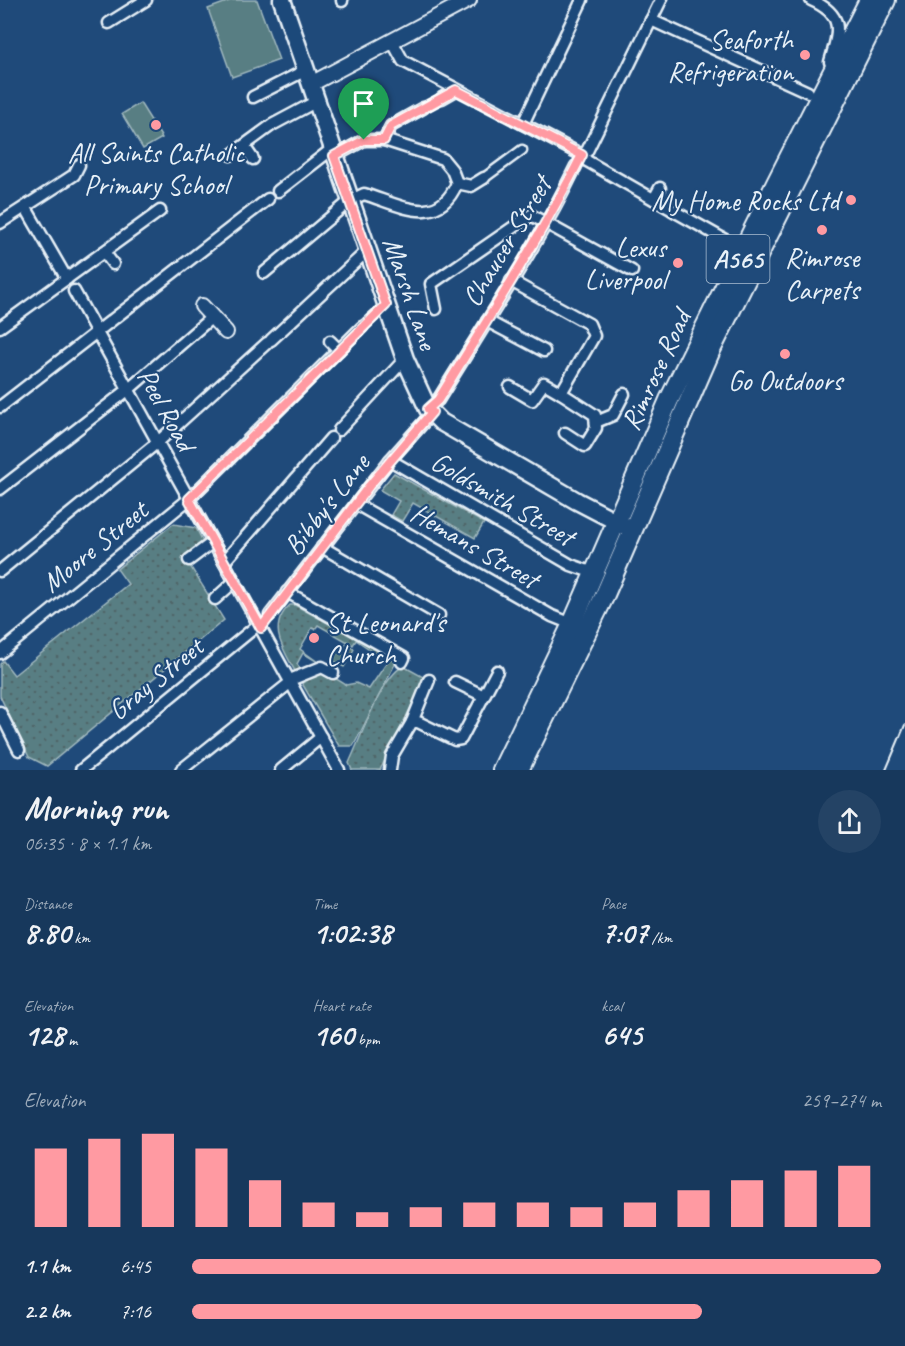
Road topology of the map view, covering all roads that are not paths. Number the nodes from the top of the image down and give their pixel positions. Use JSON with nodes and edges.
{"nodes":[{"id":1,"x":147,"y":0,"type":"edge"},
{"id":2,"x":282,"y":0,"type":"edge"},
{"id":3,"x":469,"y":0,"type":"edge"},
{"id":4,"x":582,"y":0,"type":"edge"},
{"id":5,"x":661,"y":0,"type":"edge"},
{"id":6,"x":811,"y":0,"type":"edge"},
{"id":7,"x":869,"y":0,"type":"edge"},
{"id":8,"x":886,"y":0,"type":"edge"},
{"id":9,"x":651,"y":20,"type":"junction"},
{"id":10,"x":109,"y":23,"type":"dead end"},
{"id":11,"x":392,"y":41,"type":"junction"},
{"id":12,"x":309,"y":77,"type":"junction"},
{"id":13,"x":456,"y":90,"type":"junction"},
{"id":14,"x":816,"y":90,"type":"junction"},
{"id":15,"x":253,"y":97,"type":"dead end"},
{"id":16,"x":442,"y":98,"type":"joint"},
{"id":17,"x":317,"y":101,"type":"junction"},
{"id":18,"x":423,"y":108,"type":"joint"},
{"id":19,"x":523,"y":124,"type":"junction"},
{"id":20,"x":384,"y":140,"type":"junction"},
{"id":21,"x":244,"y":146,"type":"junction"},
{"id":22,"x":522,"y":150,"type":"dead end"},
{"id":23,"x":333,"y":152,"type":"junction"},
{"id":24,"x":231,"y":155,"type":"dead end"},
{"id":25,"x":582,"y":155,"type":"junction"},
{"id":26,"x":253,"y":159,"type":"dead end"},
{"id":27,"x":79,"y":165,"type":"dead end"},
{"id":28,"x":576,"y":166,"type":"joint"},
{"id":29,"x":484,"y":178,"type":"joint"},
{"id":30,"x":457,"y":183,"type":"junction"},
{"id":31,"x":660,"y":188,"type":"dead end"},
{"id":32,"x":278,"y":191,"type":"dead end"},
{"id":33,"x":268,"y":199,"type":"dead end"},
{"id":34,"x":654,"y":199,"type":"junction"},
{"id":35,"x":351,"y":200,"type":"junction"},
{"id":36,"x":26,"y":208,"type":"junction"},
{"id":37,"x":160,"y":211,"type":"dead end"},
{"id":38,"x":546,"y":222,"type":"junction"},
{"id":39,"x":0,"y":223,"type":"edge"},
{"id":40,"x":367,"y":250,"type":"junction"},
{"id":41,"x":743,"y":250,"type":"junction"},
{"id":42,"x":104,"y":252,"type":"junction"},
{"id":43,"x":113,"y":264,"type":"dead end"},
{"id":44,"x":632,"y":271,"type":"dead end"},
{"id":45,"x":264,"y":273,"type":"dead end"},
{"id":46,"x":67,"y":279,"type":"junction"},
{"id":47,"x":511,"y":281,"type":"junction"},
{"id":48,"x":74,"y":291,"type":"dead end"},
{"id":49,"x":386,"y":305,"type":"junction"},
{"id":50,"x":436,"y":309,"type":"dead end"},
{"id":51,"x":207,"y":311,"type":"joint"},
{"id":52,"x":487,"y":321,"type":"junction"},
{"id":53,"x":0,"y":327,"type":"edge"},
{"id":54,"x":362,"y":327,"type":"joint"},
{"id":55,"x":226,"y":332,"type":"dead end"},
{"id":56,"x":98,"y":333,"type":"junction"},
{"id":57,"x":330,"y":341,"type":"dead end"},
{"id":58,"x":339,"y":350,"type":"junction"},
{"id":59,"x":544,"y":351,"type":"dead end"},
{"id":60,"x":405,"y":359,"type":"junction"},
{"id":61,"x":510,"y":387,"type":"dead end"},
{"id":62,"x":129,"y":389,"type":"junction"},
{"id":63,"x":561,"y":393,"type":"junction"},
{"id":64,"x":624,"y":394,"type":"dead end"},
{"id":65,"x":0,"y":407,"type":"edge"},
{"id":66,"x":430,"y":411,"type":"junction"},
{"id":67,"x":596,"y":422,"type":"junction"},
{"id":68,"x":565,"y":433,"type":"dead end"},
{"id":69,"x":159,"y":442,"type":"junction"},
{"id":70,"x":390,"y":460,"type":"junction"},
{"id":71,"x":0,"y":489,"type":"edge"},
{"id":72,"x":189,"y":499,"type":"junction"},
{"id":73,"x":356,"y":504,"type":"junction"},
{"id":74,"x":616,"y":522,"type":"junction"},
{"id":75,"x":633,"y":530,"type":"junction"},
{"id":76,"x":213,"y":542,"type":"junction"},
{"id":77,"x":322,"y":547,"type":"junction"},
{"id":78,"x":189,"y":560,"type":"dead end"},
{"id":79,"x":224,"y":562,"type":"junction"},
{"id":80,"x":0,"y":570,"type":"edge"},
{"id":81,"x":594,"y":573,"type":"junction"},
{"id":82,"x":235,"y":581,"type":"junction"},
{"id":83,"x":287,"y":592,"type":"junction"},
{"id":84,"x":215,"y":599,"type":"dead end"},
{"id":85,"x":270,"y":615,"type":"joint"},
{"id":86,"x":439,"y":615,"type":"dead end"},
{"id":87,"x":572,"y":624,"type":"junction"},
{"id":88,"x":260,"y":626,"type":"junction"},
{"id":89,"x":0,"y":653,"type":"edge"},
{"id":90,"x":402,"y":662,"type":"dead end"},
{"id":91,"x":497,"y":671,"type":"dead end"},
{"id":92,"x":333,"y":673,"type":"dead end"},
{"id":93,"x":429,"y":680,"type":"dead end"},
{"id":94,"x":290,"y":681,"type":"junction"},
{"id":95,"x":455,"y":682,"type":"dead end"},
{"id":96,"x":483,"y":696,"type":"junction"},
{"id":97,"x":0,"y":712,"type":"edge"},
{"id":98,"x":412,"y":722,"type":"junction"},
{"id":99,"x":321,"y":737,"type":"junction"},
{"id":100,"x":19,"y":750,"type":"dead end"},
{"id":101,"x":81,"y":770,"type":"edge"},
{"id":102,"x":181,"y":770,"type":"edge"},
{"id":103,"x":281,"y":770,"type":"edge"},
{"id":104,"x":339,"y":770,"type":"edge"},
{"id":105,"x":390,"y":770,"type":"edge"},
{"id":106,"x":502,"y":770,"type":"edge"},
{"id":107,"x":519,"y":770,"type":"edge"}],
"edges":[{"from":1,"to":10,"type":"street"},
{"from":2,"to":12,"type":"main road","name":"Marsh Lane"},
{"from":3,"to":11,"type":"street"},
{"from":4,"to":19,"type":"street"},
{"from":5,"to":9,"type":"street"},
{"from":6,"to":14,"type":"street"},
{"from":7,"to":14,"type":"highway","name":"Rimrose Road","number":"A565"},
{"from":8,"to":75,"type":"highway","name":"Rimrose Road","number":"A565"},
{"from":9,"to":14,"type":"street"},
{"from":9,"to":25,"type":"street"},
{"from":11,"to":12,"type":"street"},
{"from":11,"to":13,"type":"street"},
{"from":12,"to":15,"type":"street"},
{"from":12,"to":17,"type":"main road","name":"Marsh Lane"},
{"from":13,"to":16,"type":"street"},
{"from":13,"to":19,"type":"street"},
{"from":14,"to":41,"type":"highway","name":"Rimrose Road","number":"A565"},
{"from":16,"to":18,"type":"street"},
{"from":17,"to":21,"type":"street"},
{"from":17,"to":23,"type":"main road","name":"Marsh Lane"},
{"from":18,"to":20,"type":"street"},
{"from":19,"to":25,"type":"street"},
{"from":20,"to":23,"type":"street"},
{"from":20,"to":30,"type":"street"},
{"from":21,"to":24,"type":"street"},
{"from":21,"to":26,"type":"street"},
{"from":22,"to":29,"type":"street"},
{"from":23,"to":32,"type":"street"},
{"from":23,"to":35,"type":"main road","name":"Marsh Lane"},
{"from":25,"to":28,"type":"street","name":"Chaucer Street"},
{"from":25,"to":34,"type":"street"},
{"from":27,"to":36,"type":"street"},
{"from":28,"to":38,"type":"street","name":"Chaucer Street"},
{"from":29,"to":30,"type":"street"},
{"from":30,"to":35,"type":"street"},
{"from":31,"to":34,"type":"street"},
{"from":33,"to":56,"type":"street"},
{"from":34,"to":41,"type":"street"},
{"from":35,"to":40,"type":"main road","name":"Marsh Lane"},
{"from":35,"to":45,"type":"street"},
{"from":36,"to":39,"type":"street"},
{"from":36,"to":46,"type":"street"},
{"from":37,"to":42,"type":"street"},
{"from":38,"to":44,"type":"street"},
{"from":38,"to":47,"type":"street","name":"Chaucer Street"},
{"from":38,"to":50,"type":"street"},
{"from":40,"to":49,"type":"main road","name":"Marsh Lane"},
{"from":40,"to":69,"type":"street"},
{"from":41,"to":74,"type":"highway","name":"Rimrose Road","number":"A565"},
{"from":42,"to":43,"type":"street"},
{"from":42,"to":46,"type":"street"},
{"from":46,"to":53,"type":"street"},
{"from":47,"to":52,"type":"street","name":"Chaucer Street"},
{"from":47,"to":63,"type":"street"},
{"from":48,"to":56,"type":"street","name":"Peel Road"},
{"from":49,"to":54,"type":"street"},
{"from":49,"to":60,"type":"main road","name":"Marsh Lane"},
{"from":51,"to":55,"type":"street"},
{"from":51,"to":62,"type":"street"},
{"from":52,"to":59,"type":"street"},
{"from":52,"to":66,"type":"street","name":"Chaucer Street"},
{"from":54,"to":58,"type":"street","name":"Moore Street"},
{"from":56,"to":62,"type":"street","name":"Peel Road"},
{"from":56,"to":65,"type":"street"},
{"from":57,"to":58,"type":"street"},
{"from":58,"to":72,"type":"street","name":"Moore Street"},
{"from":60,"to":66,"type":"main road","name":"Marsh Lane"},
{"from":60,"to":79,"type":"street"},
{"from":61,"to":63,"type":"street"},
{"from":62,"to":69,"type":"street","name":"Peel Road"},
{"from":62,"to":71,"type":"street"},
{"from":63,"to":67,"type":"street"},
{"from":64,"to":67,"type":"street"},
{"from":66,"to":70,"type":"street","name":"Bibby's Lane"},
{"from":66,"to":74,"type":"main road","name":"Marsh Lane"},
{"from":67,"to":68,"type":"street"},
{"from":69,"to":72,"type":"street","name":"Peel Road"},
{"from":69,"to":80,"type":"street"},
{"from":70,"to":73,"type":"street","name":"Bibby's Lane"},
{"from":70,"to":81,"type":"street","name":"Goldsmith Street"},
{"from":72,"to":76,"type":"street","name":"Peel Road"},
{"from":72,"to":89,"type":"street","name":"Moore Street"},
{"from":73,"to":77,"type":"street","name":"Bibby's Lane"},
{"from":73,"to":87,"type":"street","name":"Hemans Street"},
{"from":74,"to":75,"type":"main road","name":"Marsh Lane"},
{"from":74,"to":81,"type":"highway","name":"Rimrose Road","number":"A565"},
{"from":75,"to":107,"type":"highway","name":"Rimrose Road","number":"A565"},
{"from":76,"to":78,"type":"street"},
{"from":76,"to":79,"type":"street","name":"Peel Road"},
{"from":77,"to":83,"type":"street","name":"Bibby's Lane"},
{"from":77,"to":86,"type":"street"},
{"from":79,"to":82,"type":"street","name":"Peel Road"},
{"from":81,"to":87,"type":"highway","name":"Rimrose Road","number":"A565"},
{"from":82,"to":84,"type":"street"},
{"from":82,"to":88,"type":"street","name":"Peel Road"},
{"from":83,"to":85,"type":"street","name":"Bibby's Lane"},
{"from":83,"to":90,"type":"street"},
{"from":85,"to":88,"type":"street","name":"Bibby's Lane"},
{"from":87,"to":106,"type":"highway","name":"Rimrose Road","number":"A565"},
{"from":88,"to":94,"type":"street","name":"Peel Road"},
{"from":88,"to":101,"type":"street","name":"Gray Street"},
{"from":91,"to":96,"type":"street"},
{"from":92,"to":94,"type":"street"},
{"from":93,"to":98,"type":"street"},
{"from":94,"to":99,"type":"street","name":"Peel Road"},
{"from":94,"to":102,"type":"street"},
{"from":95,"to":96,"type":"street"},
{"from":96,"to":98,"type":"street"},
{"from":97,"to":100,"type":"street"},
{"from":98,"to":105,"type":"street"},
{"from":99,"to":103,"type":"street"},
{"from":99,"to":104,"type":"street","name":"Peel Road"}]}
